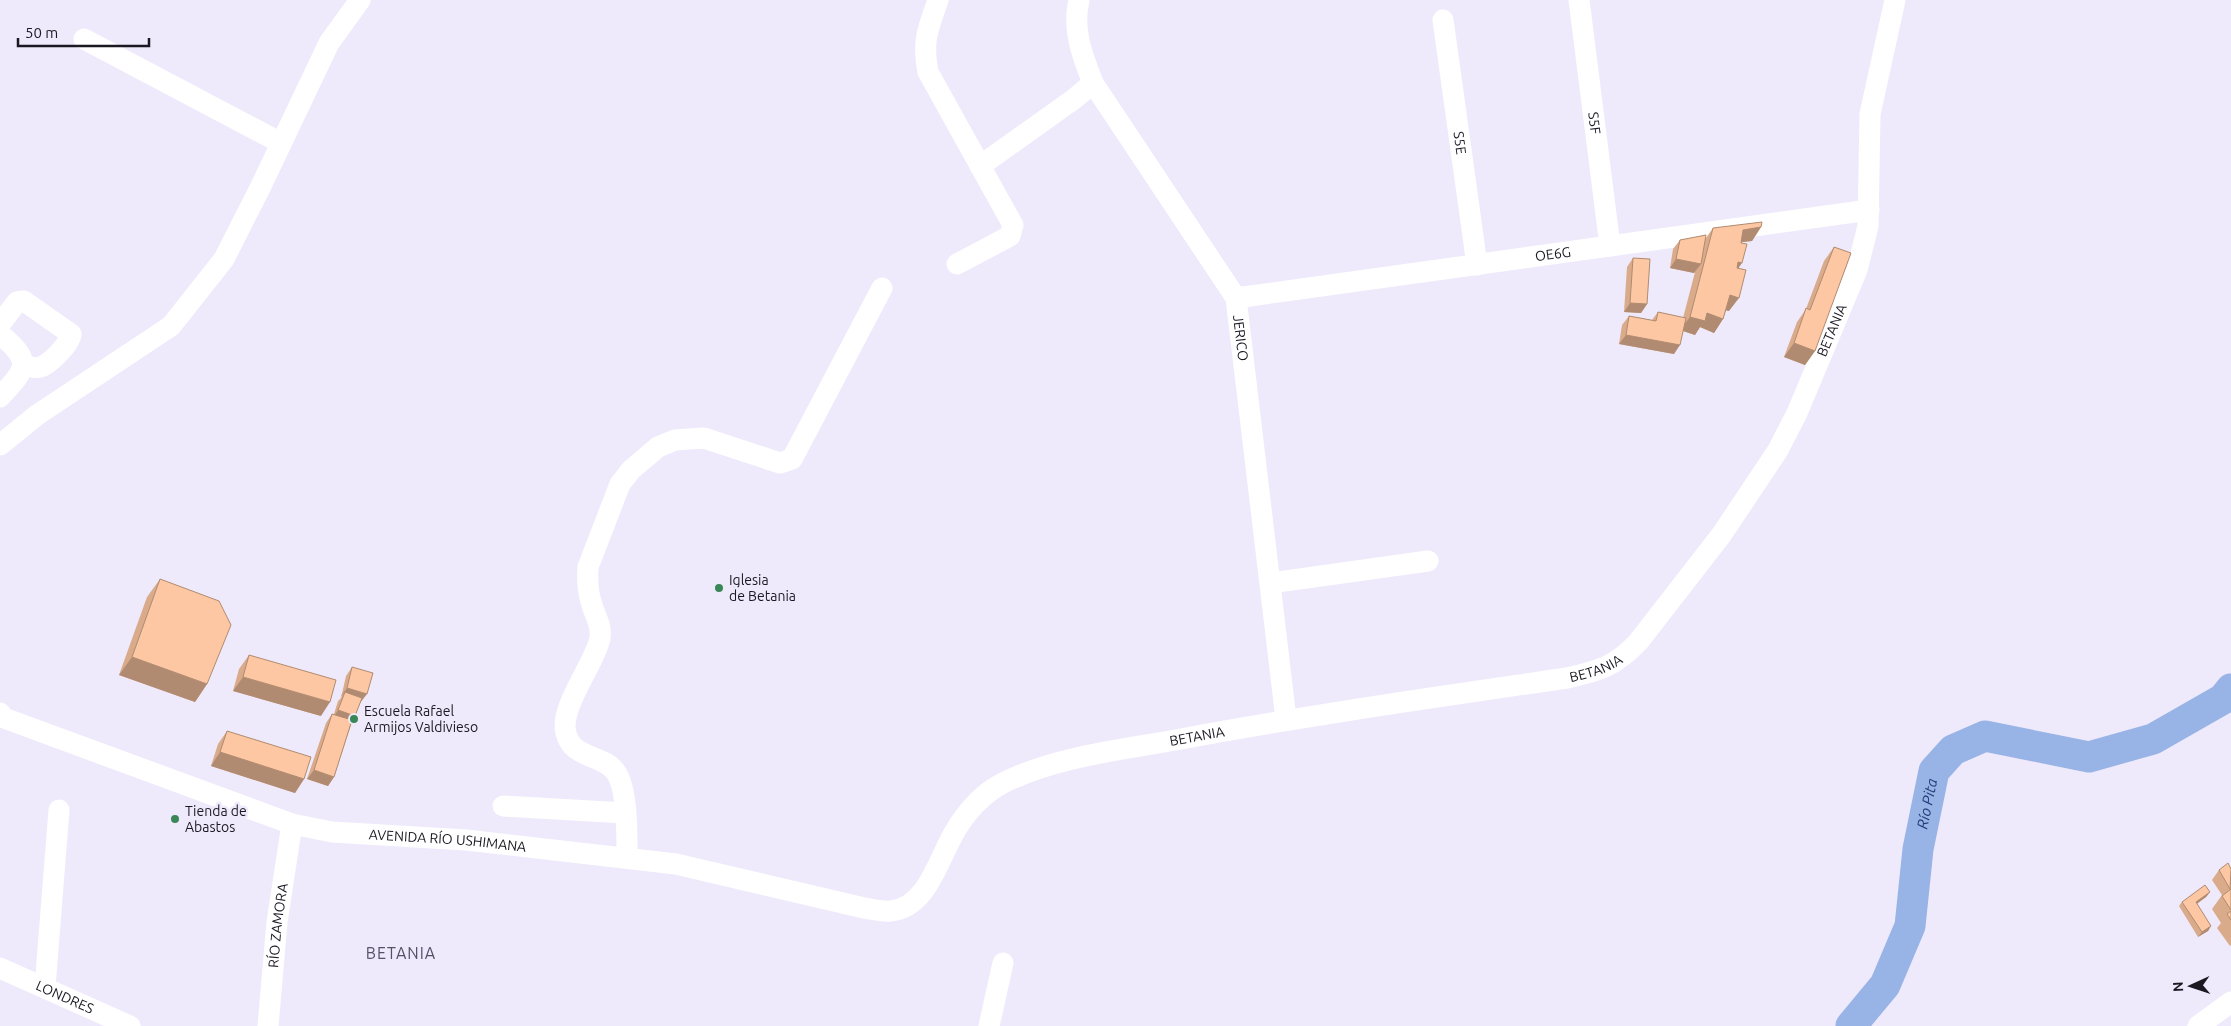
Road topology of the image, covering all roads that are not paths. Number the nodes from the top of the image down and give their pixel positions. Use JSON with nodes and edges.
{"nodes":[{"id":1,"x":360,"y":0,"type":"edge"},
{"id":2,"x":938,"y":0,"type":"edge"},
{"id":3,"x":1079,"y":0,"type":"edge"},
{"id":4,"x":1579,"y":0,"type":"edge"},
{"id":5,"x":1895,"y":0,"type":"edge"},
{"id":6,"x":1444,"y":20,"type":"dead end"},
{"id":7,"x":84,"y":40,"type":"dead end"},
{"id":8,"x":1093,"y":83,"type":"junction"},
{"id":9,"x":281,"y":143,"type":"junction"},
{"id":10,"x":980,"y":166,"type":"junction"},
{"id":11,"x":1869,"y":210,"type":"junction"},
{"id":12,"x":1610,"y":246,"type":"junction"},
{"id":13,"x":957,"y":264,"type":"dead end"},
{"id":14,"x":1476,"y":265,"type":"junction"},
{"id":15,"x":882,"y":288,"type":"dead end"},
{"id":16,"x":1236,"y":298,"type":"junction"},
{"id":17,"x":0,"y":324,"type":"edge"},
{"id":18,"x":0,"y":334,"type":"edge"},
{"id":19,"x":23,"y":365,"type":"junction"},
{"id":20,"x":0,"y":397,"type":"edge"},
{"id":21,"x":0,"y":445,"type":"edge"},
{"id":22,"x":1428,"y":561,"type":"dead end"},
{"id":23,"x":1270,"y":583,"type":"junction"},
{"id":24,"x":2,"y":716,"type":"edge"},
{"id":25,"x":1286,"y":719,"type":"junction"},
{"id":26,"x":503,"y":806,"type":"dead end"},
{"id":27,"x":59,"y":810,"type":"dead end"},
{"id":28,"x":625,"y":812,"type":"junction"},
{"id":29,"x":292,"y":824,"type":"junction"},
{"id":30,"x":627,"y":857,"type":"junction"},
{"id":31,"x":910,"y":904,"type":"joint"},
{"id":32,"x":1003,"y":963,"type":"dead end"},
{"id":33,"x":0,"y":968,"type":"edge"},
{"id":34,"x":45,"y":987,"type":"junction"},
{"id":35,"x":2231,"y":1002,"type":"edge"},
{"id":36,"x":130,"y":1026,"type":"edge"},
{"id":37,"x":268,"y":1026,"type":"edge"},
{"id":38,"x":989,"y":1026,"type":"edge"},
{"id":39,"x":2198,"y":1026,"type":"edge"}],
"edges":[{"from":1,"to":9,"type":"street"},
{"from":2,"to":10,"type":"street"},
{"from":3,"to":8,"type":"street","name":"JERICO"},
{"from":4,"to":12,"type":"street","name":"S5F"},
{"from":5,"to":11,"type":"street","name":"BETANIA"},
{"from":6,"to":14,"type":"street","name":"S5E"},
{"from":7,"to":9,"type":"street"},
{"from":8,"to":10,"type":"street"},
{"from":8,"to":16,"type":"street","name":"JERICO"},
{"from":9,"to":21,"type":"street"},
{"from":10,"to":13,"type":"street"},
{"from":11,"to":12,"type":"street","name":"OE6G"},
{"from":11,"to":25,"type":"street","name":"BETANIA"},
{"from":12,"to":14,"type":"street","name":"OE6G"},
{"from":14,"to":16,"type":"street","name":"OE6G"},
{"from":15,"to":28,"type":"street"},
{"from":16,"to":23,"type":"street","name":"JERICO"},
{"from":17,"to":19,"type":"street"},
{"from":18,"to":19,"type":"street"},
{"from":19,"to":20,"type":"street"},
{"from":22,"to":23,"type":"street"},
{"from":23,"to":25,"type":"street","name":"JERICO"},
{"from":24,"to":29,"type":"street","name":"AVENIDA RÍO USHIMANA"},
{"from":25,"to":31,"type":"street","name":"BETANIA"},
{"from":26,"to":28,"type":"street"},
{"from":27,"to":34,"type":"street"},
{"from":28,"to":30,"type":"street"},
{"from":29,"to":30,"type":"street","name":"AVENIDA RÍO USHIMANA"},
{"from":29,"to":37,"type":"street","name":"RÍO ZAMORA"},
{"from":30,"to":31,"type":"street","name":"AVENIDA RÍO USHIMANA"},
{"from":32,"to":38,"type":"street"},
{"from":33,"to":34,"type":"street","name":"LONDRES"},
{"from":34,"to":36,"type":"street","name":"LONDRES"},
{"from":35,"to":39,"type":"street"}]}
